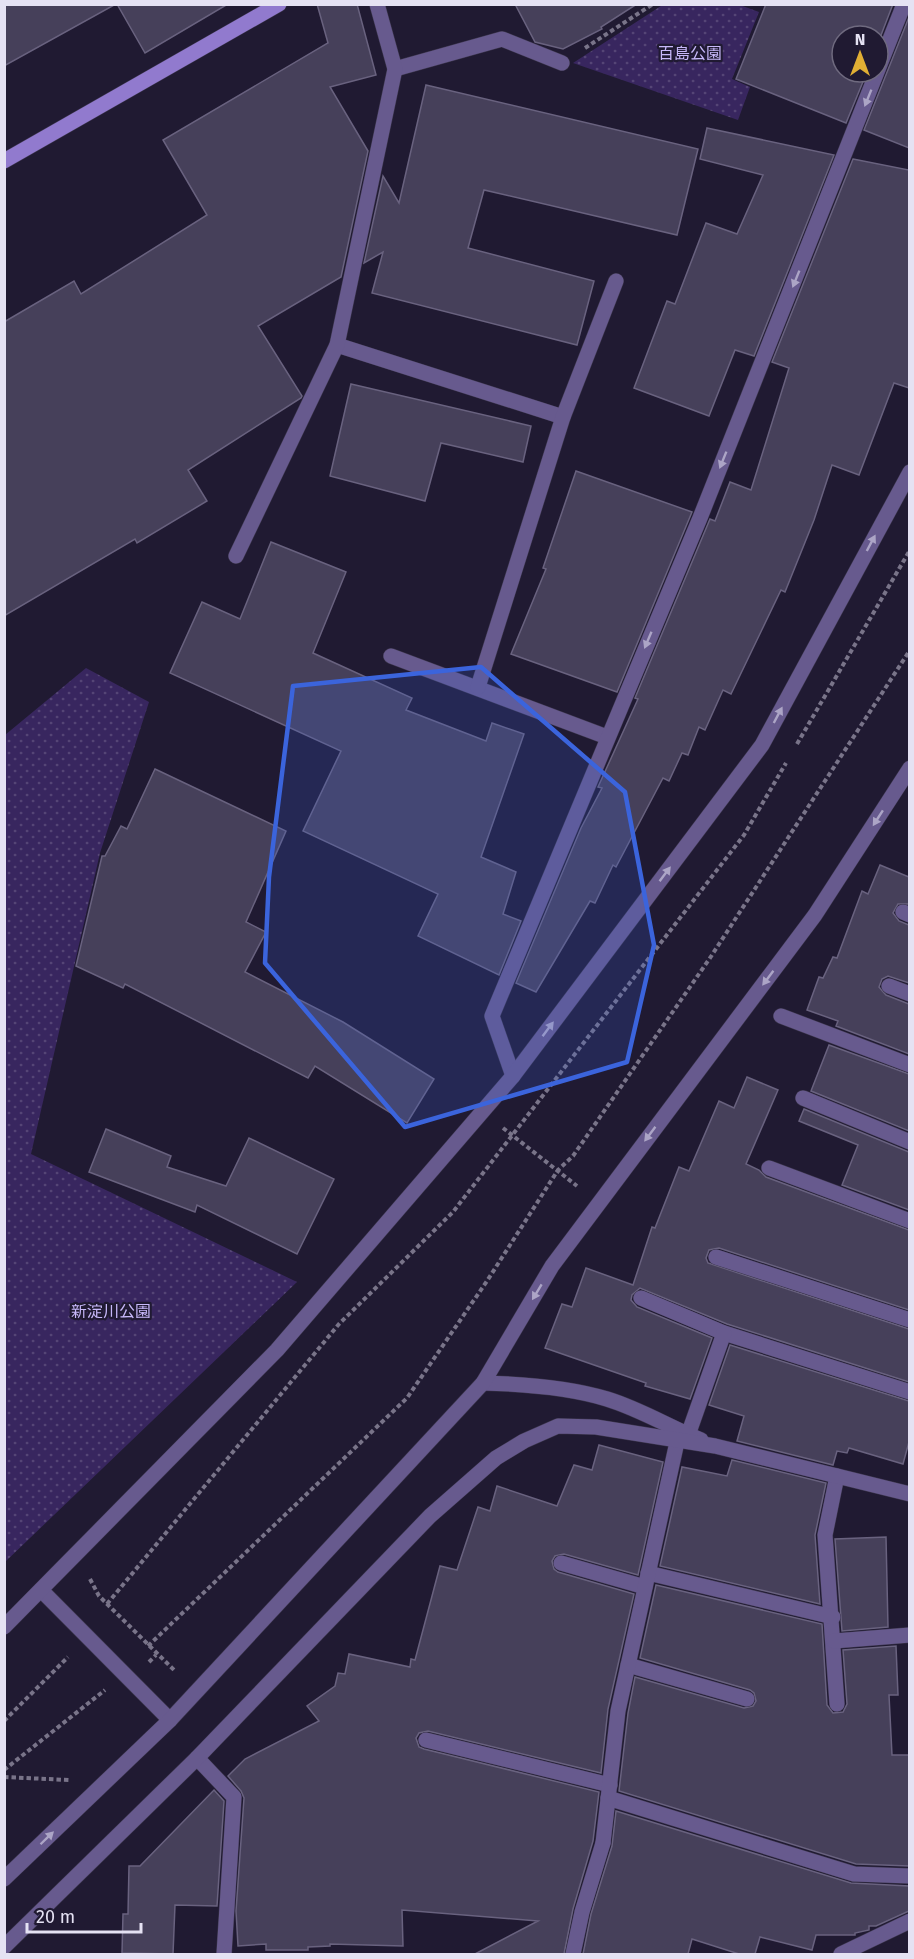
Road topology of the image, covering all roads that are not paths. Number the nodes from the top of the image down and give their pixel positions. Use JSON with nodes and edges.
{"nodes":[{"id":1,"x":279,"y":4,"type":"edge"},
{"id":2,"x":377,"y":4,"type":"edge"},
{"id":3,"x":904,"y":4,"type":"edge"},
{"id":4,"x":562,"y":63,"type":"road end"},
{"id":5,"x":395,"y":69,"type":"junction"},
{"id":6,"x":4,"y":161,"type":"edge"},
{"id":7,"x":616,"y":281,"type":"dead end"},
{"id":8,"x":337,"y":345,"type":"junction"},
{"id":9,"x":563,"y":417,"type":"junction"},
{"id":10,"x":909,"y":471,"type":"edge"},
{"id":11,"x":236,"y":556,"type":"dead end"},
{"id":12,"x":392,"y":656,"type":"dead end"},
{"id":13,"x":478,"y":687,"type":"junction"},
{"id":14,"x":607,"y":737,"type":"junction"},
{"id":15,"x":909,"y":768,"type":"edge"},
{"id":16,"x":889,"y":986,"type":"dead end"},
{"id":17,"x":909,"y":994,"type":"edge"},
{"id":18,"x":782,"y":1016,"type":"dead end"},
{"id":19,"x":909,"y":1065,"type":"edge"},
{"id":20,"x":513,"y":1076,"type":"junction"},
{"id":21,"x":803,"y":1098,"type":"dead end"},
{"id":22,"x":909,"y":1142,"type":"edge"},
{"id":23,"x":769,"y":1168,"type":"dead end"},
{"id":24,"x":909,"y":1221,"type":"edge"},
{"id":25,"x":716,"y":1257,"type":"dead end"},
{"id":26,"x":640,"y":1298,"type":"dead end"},
{"id":27,"x":909,"y":1320,"type":"edge"},
{"id":28,"x":724,"y":1333,"type":"junction"},
{"id":29,"x":483,"y":1383,"type":"junction"},
{"id":30,"x":909,"y":1392,"type":"edge"},
{"id":31,"x":683,"y":1438,"type":"junction"},
{"id":32,"x":837,"y":1476,"type":"junction"},
{"id":33,"x":909,"y":1494,"type":"edge"},
{"id":34,"x":561,"y":1563,"type":"dead end"},
{"id":35,"x":647,"y":1580,"type":"junction"},
{"id":36,"x":41,"y":1590,"type":"junction"},
{"id":37,"x":833,"y":1617,"type":"junction"},
{"id":38,"x":4,"y":1627,"type":"edge"},
{"id":39,"x":909,"y":1635,"type":"edge"},
{"id":40,"x":834,"y":1641,"type":"junction"},
{"id":41,"x":628,"y":1665,"type":"junction"},
{"id":42,"x":747,"y":1699,"type":"dead end"},
{"id":43,"x":837,"y":1704,"type":"dead end"},
{"id":44,"x":170,"y":1719,"type":"junction"},
{"id":45,"x":426,"y":1740,"type":"dead end"},
{"id":46,"x":197,"y":1758,"type":"junction"},
{"id":47,"x":609,"y":1792,"type":"junction"},
{"id":48,"x":909,"y":1876,"type":"edge"},
{"id":49,"x":4,"y":1879,"type":"edge"},
{"id":50,"x":909,"y":1921,"type":"edge"},
{"id":51,"x":4,"y":1947,"type":"edge"},
{"id":52,"x":224,"y":1954,"type":"edge"},
{"id":53,"x":573,"y":1954,"type":"edge"},
{"id":54,"x":841,"y":1954,"type":"edge"}],
"edges":[{"from":1,"to":6,"type":"street"},
{"from":2,"to":5,"type":"street"},
{"from":3,"to":14,"type":"street","one_way":true},
{"from":4,"to":5,"type":"street"},
{"from":5,"to":8,"type":"street"},
{"from":7,"to":9,"type":"street"},
{"from":8,"to":9,"type":"street"},
{"from":8,"to":11,"type":"street"},
{"from":9,"to":13,"type":"street"},
{"from":20,"to":10,"type":"street","one_way":true},
{"from":12,"to":13,"type":"street"},
{"from":13,"to":14,"type":"street"},
{"from":14,"to":20,"type":"street"},
{"from":15,"to":29,"type":"street","one_way":true},
{"from":16,"to":17,"type":"street"},
{"from":18,"to":19,"type":"street"},
{"from":20,"to":36,"type":"street"},
{"from":21,"to":22,"type":"street"},
{"from":23,"to":24,"type":"street"},
{"from":25,"to":27,"type":"street"},
{"from":26,"to":28,"type":"street"},
{"from":28,"to":30,"type":"street"},
{"from":28,"to":31,"type":"street"},
{"from":29,"to":31,"type":"street"},
{"from":29,"to":44,"type":"street"},
{"from":31,"to":32,"type":"street"},
{"from":31,"to":35,"type":"street"},
{"from":31,"to":46,"type":"street"},
{"from":32,"to":33,"type":"street"},
{"from":32,"to":37,"type":"street"},
{"from":34,"to":35,"type":"street"},
{"from":35,"to":37,"type":"street"},
{"from":35,"to":41,"type":"street"},
{"from":36,"to":38,"type":"street"},
{"from":36,"to":44,"type":"street"},
{"from":37,"to":40,"type":"street"},
{"from":39,"to":40,"type":"street"},
{"from":40,"to":43,"type":"street"},
{"from":41,"to":42,"type":"street"},
{"from":41,"to":47,"type":"street"},
{"from":49,"to":44,"type":"street","one_way":true},
{"from":45,"to":47,"type":"street"},
{"from":46,"to":51,"type":"street"},
{"from":46,"to":52,"type":"street"},
{"from":47,"to":48,"type":"street"},
{"from":47,"to":53,"type":"street"},
{"from":50,"to":54,"type":"street"}]}
